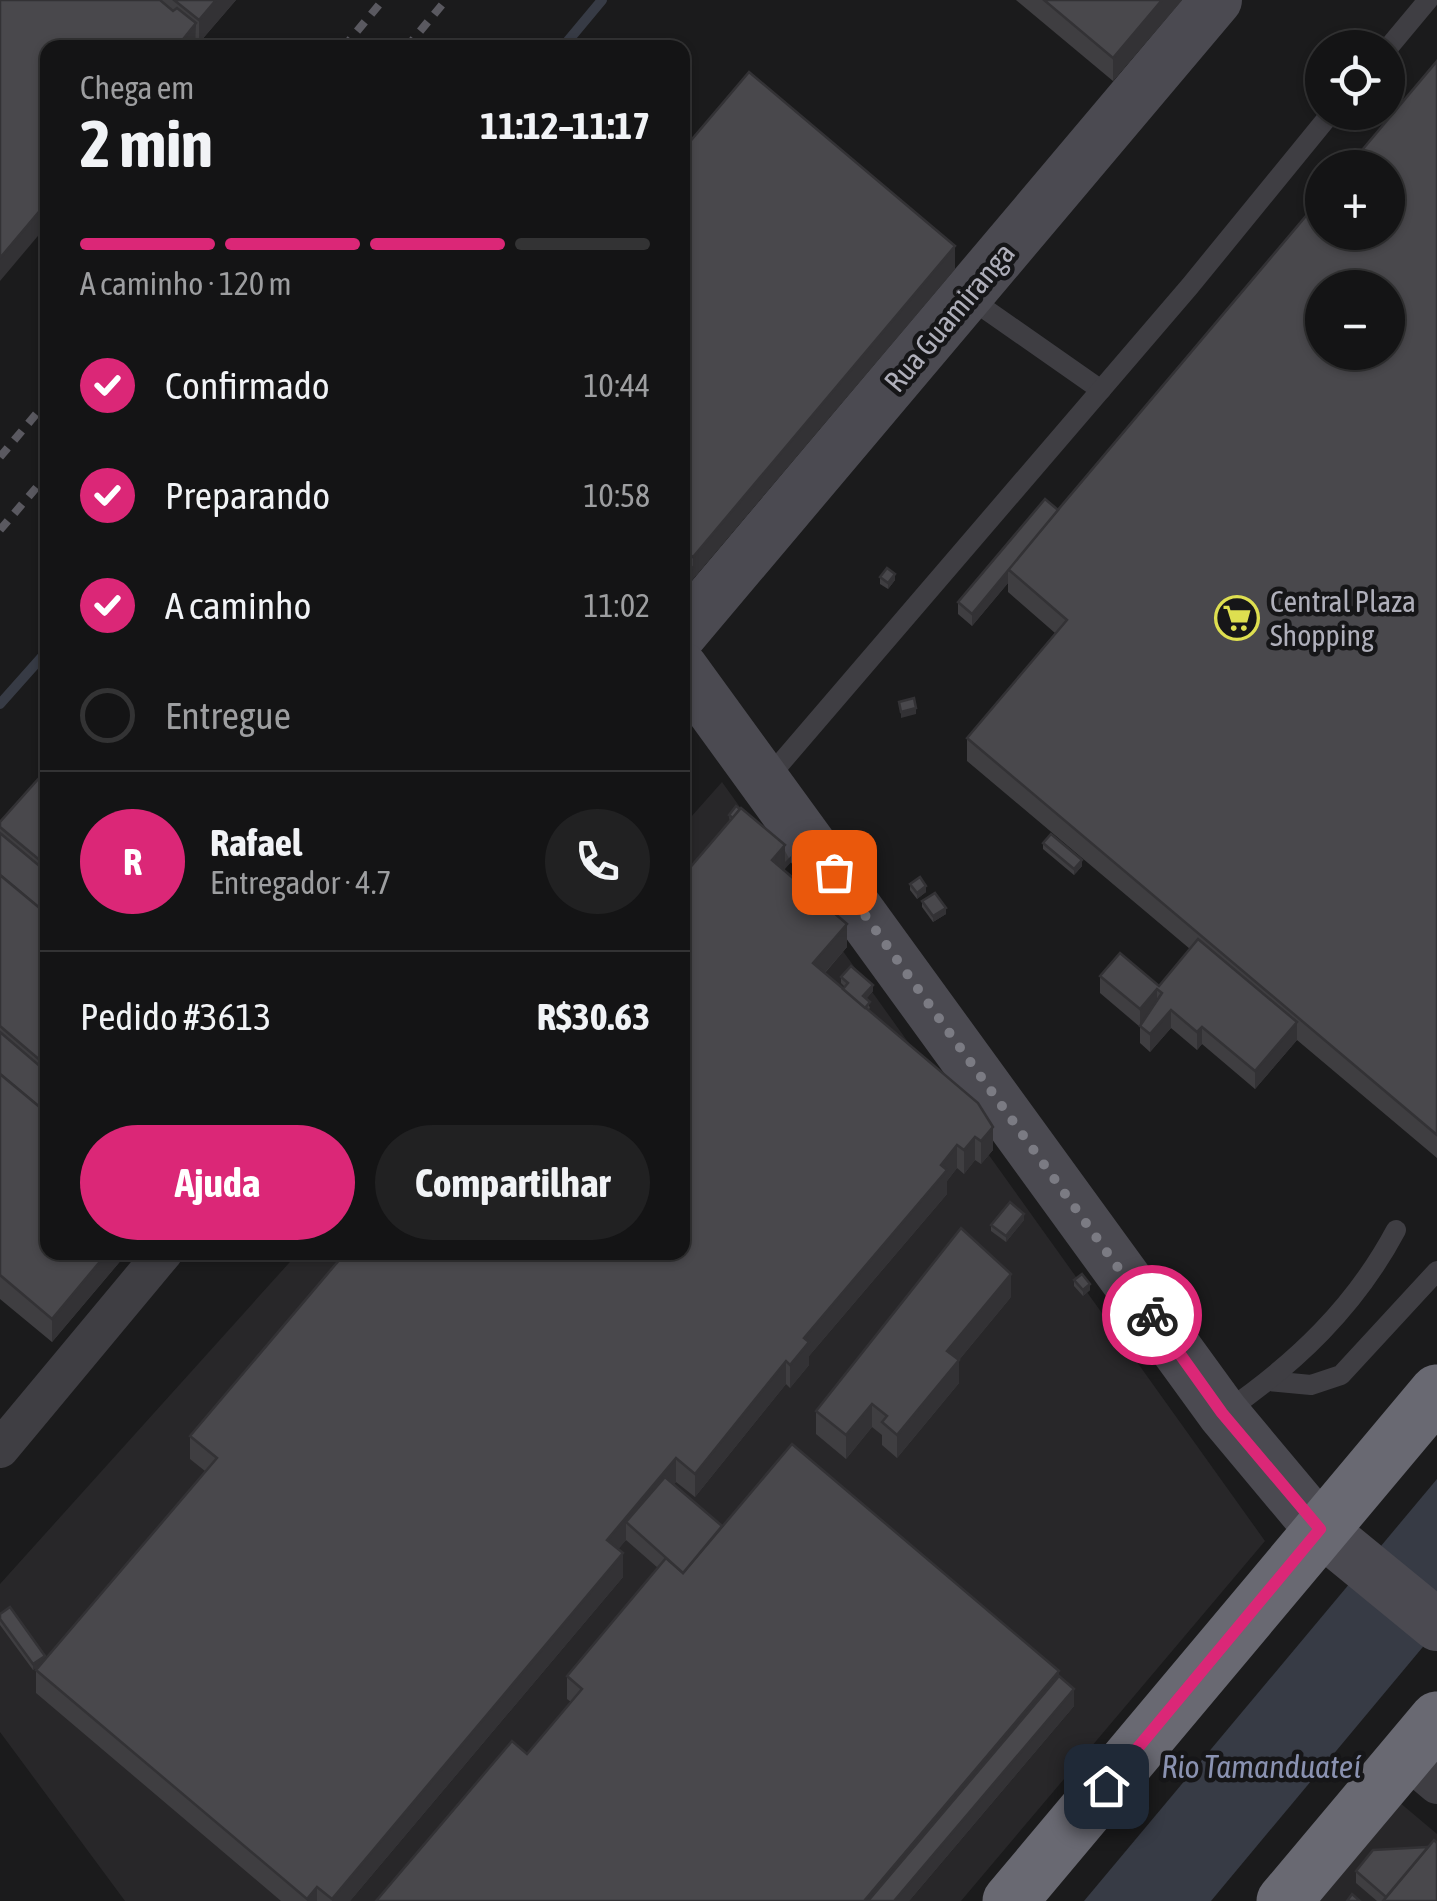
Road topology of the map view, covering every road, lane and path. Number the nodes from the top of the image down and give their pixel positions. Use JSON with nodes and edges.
{"nodes":[{"id":1,"x":1216,"y":0,"type":"edge"},
{"id":2,"x":1428,"y":0,"type":"edge"},
{"id":3,"x":1403,"y":30,"type":"edge"},
{"id":4,"x":1317,"y":130,"type":"edge"},
{"id":5,"x":967,"y":296,"type":"junction"},
{"id":6,"x":1101,"y":390,"type":"junction"},
{"id":7,"x":690,"y":624,"type":"edge"},
{"id":8,"x":690,"y":678,"type":"edge"},
{"id":9,"x":767,"y":779,"type":"junction"},
{"id":10,"x":1396,"y":1230,"type":"dead end"},
{"id":11,"x":157,"y":1260,"type":"edge"},
{"id":12,"x":1437,"y":1271,"type":"edge"},
{"id":13,"x":1268,"y":1381,"type":"junction"},
{"id":14,"x":1437,"y":1392,"type":"edge"},
{"id":15,"x":1222,"y":1413,"type":"junction"},
{"id":16,"x":0,"y":1449,"type":"edge"},
{"id":17,"x":1337,"y":1544,"type":"junction"},
{"id":18,"x":1437,"y":1625,"type":"edge"},
{"id":19,"x":1426,"y":1754,"type":"edge"},
{"id":20,"x":1010,"y":1901,"type":"edge"},
{"id":21,"x":1284,"y":1901,"type":"edge"}],
"edges":[{"from":1,"to":5,"type":"street","name":"Rua Guamiranga"},
{"from":2,"to":3,"type":"lane"},
{"from":4,"to":6,"type":"lane"},
{"from":5,"to":6,"type":"lane"},
{"from":5,"to":7,"type":"street","name":"Rua Guamiranga"},
{"from":6,"to":9,"type":"lane"},
{"from":8,"to":9,"type":"street"},
{"from":9,"to":15,"type":"street"},
{"from":10,"to":13,"type":"lane"},
{"from":11,"to":16,"type":"street"},
{"from":12,"to":13,"type":"lane"},
{"from":13,"to":15,"type":"lane"},
{"from":14,"to":17,"type":"highway"},
{"from":15,"to":17,"type":"street"},
{"from":17,"to":18,"type":"street"},
{"from":17,"to":20,"type":"highway"},
{"from":19,"to":21,"type":"highway"}]}
